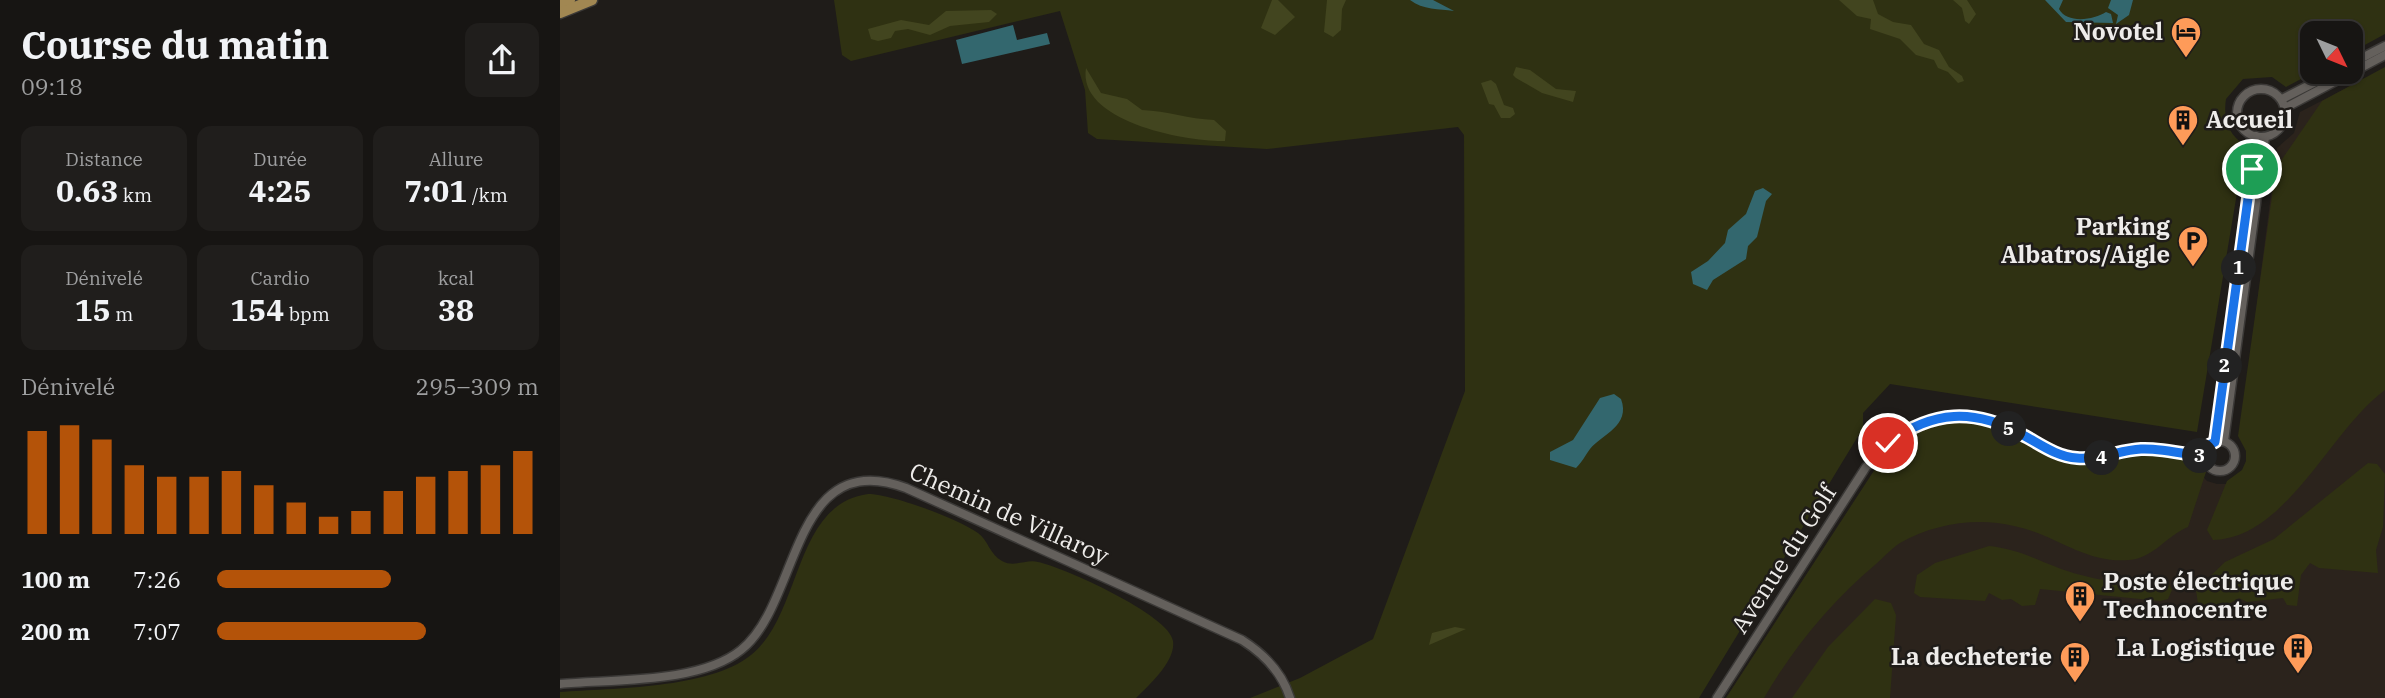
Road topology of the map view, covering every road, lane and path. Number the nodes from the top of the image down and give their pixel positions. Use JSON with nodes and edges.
{"nodes":[{"id":1,"x":570,"y":0,"type":"edge"},
{"id":2,"x":592,"y":0,"type":"edge"},
{"id":3,"x":560,"y":4,"type":"edge"},
{"id":4,"x":560,"y":13,"type":"edge"},
{"id":5,"x":2385,"y":46,"type":"edge"},
{"id":6,"x":2385,"y":55,"type":"edge"},
{"id":7,"x":2363,"y":57,"type":"edge"},
{"id":8,"x":2316,"y":84,"type":"edge"},
{"id":9,"x":2283,"y":104,"type":"junction"},
{"id":10,"x":2261,"y":136,"type":"junction"},
{"id":11,"x":2219,"y":441,"type":"junction"},
{"id":12,"x":2205,"y":457,"type":"junction"},
{"id":13,"x":560,"y":684,"type":"edge"},
{"id":14,"x":1290,"y":698,"type":"edge"},
{"id":15,"x":1717,"y":698,"type":"edge"}],
"edges":[{"from":1,"to":3,"type":"main road"},
{"from":2,"to":4,"type":"main road"},
{"from":5,"to":7,"type":"street"},
{"from":6,"to":9,"type":"street","name":"Avenue du Golf"},
{"from":8,"to":9,"type":"street","name":"Avenue du Golf"},
{"from":9,"to":10,"type":"street","name":"Avenue du Golf"},
{"from":9,"to":10,"type":"street"},
{"from":10,"to":11,"type":"street","name":"Avenue du Golf"},
{"from":11,"to":12,"type":"street","name":"Avenue du Golf"},
{"from":11,"to":12,"type":"street","name":"Avenue du Golf"},
{"from":12,"to":15,"type":"street","name":"Avenue du Golf"},
{"from":13,"to":14,"type":"street","name":"Chemin de Villaroy"}]}
